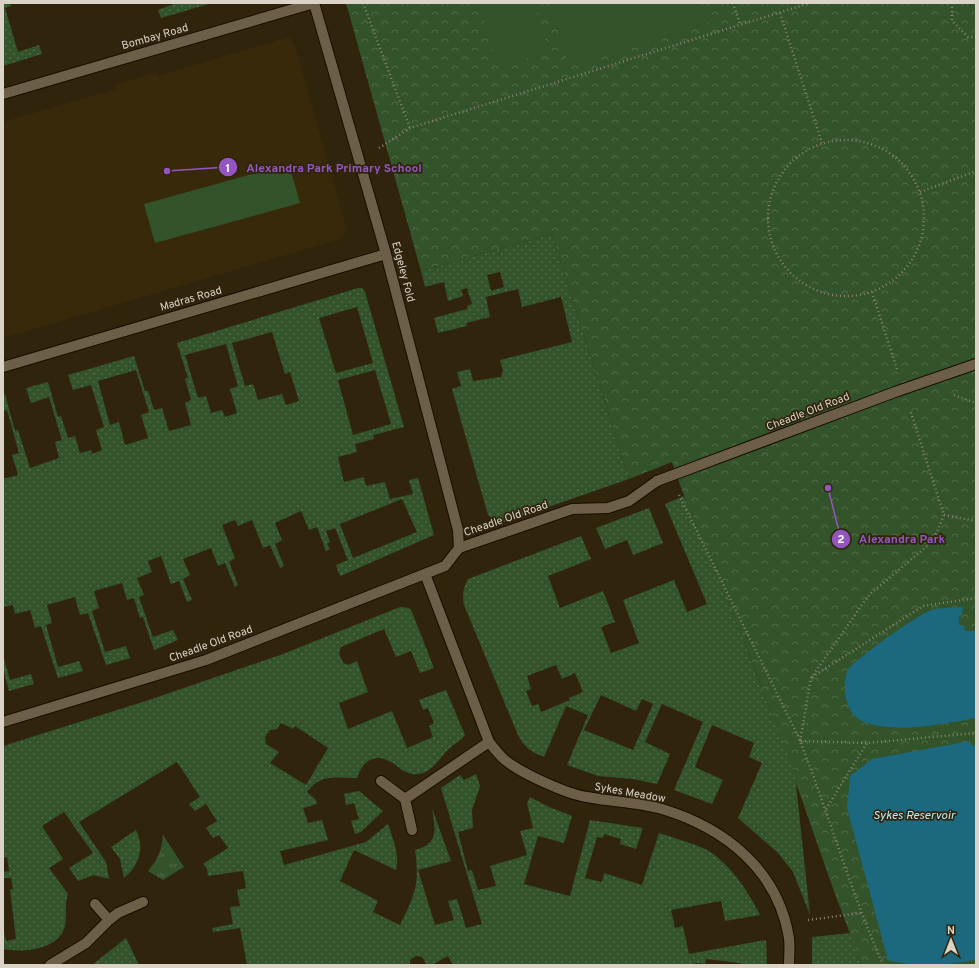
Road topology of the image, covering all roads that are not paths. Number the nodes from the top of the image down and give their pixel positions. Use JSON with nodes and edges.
{"nodes":[{"id":1,"x":314,"y":3,"type":"edge"},
{"id":2,"x":3,"y":94,"type":"edge"},
{"id":3,"x":386,"y":254,"type":"junction"},
{"id":4,"x":976,"y":364,"type":"edge"},
{"id":5,"x":3,"y":367,"type":"edge"},
{"id":6,"x":459,"y":548,"type":"junction"},
{"id":7,"x":426,"y":574,"type":"junction"},
{"id":8,"x":3,"y":722,"type":"edge"},
{"id":9,"x":489,"y":742,"type":"junction"},
{"id":10,"x":382,"y":781,"type":"dead end"},
{"id":11,"x":405,"y":799,"type":"junction"},
{"id":12,"x":412,"y":830,"type":"dead end"},
{"id":13,"x":143,"y":902,"type":"dead end"},
{"id":14,"x":95,"y":904,"type":"dead end"},
{"id":15,"x":109,"y":920,"type":"junction"},
{"id":16,"x":50,"y":965,"type":"edge"},
{"id":17,"x":789,"y":965,"type":"edge"}],
"edges":[{"from":1,"to":2,"type":"street","name":"Bombay Road"},
{"from":1,"to":3,"type":"street","name":"Edgeley Fold"},
{"from":3,"to":5,"type":"street","name":"Madras Road"},
{"from":3,"to":6,"type":"street","name":"Edgeley Fold"},
{"from":4,"to":6,"type":"street","name":"Cheadle Old Road"},
{"from":6,"to":7,"type":"street","name":"Cheadle Old Road"},
{"from":7,"to":8,"type":"street","name":"Cheadle Old Road"},
{"from":7,"to":9,"type":"street","name":"Sykes Meadow"},
{"from":9,"to":11,"type":"street"},
{"from":9,"to":17,"type":"street","name":"Sykes Meadow"},
{"from":10,"to":11,"type":"street"},
{"from":11,"to":12,"type":"street"},
{"from":13,"to":15,"type":"street"},
{"from":14,"to":15,"type":"street"},
{"from":15,"to":16,"type":"street"}]}
